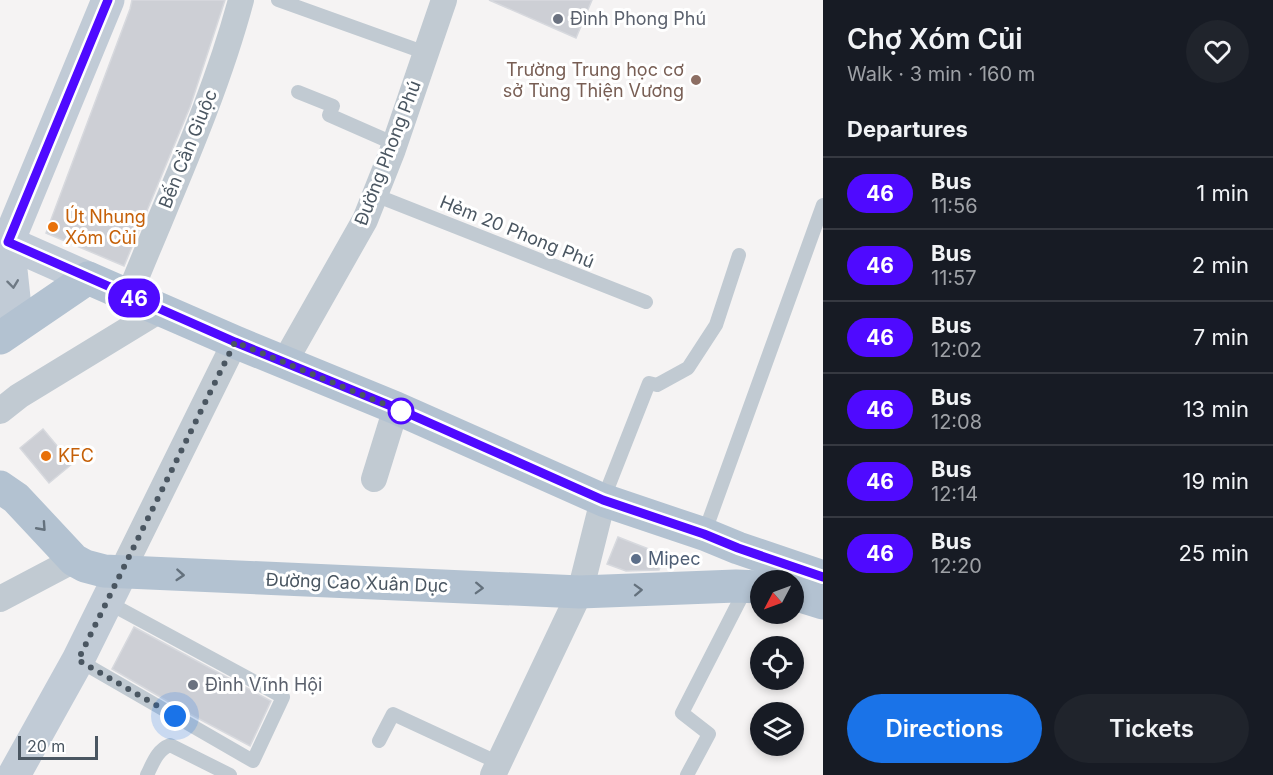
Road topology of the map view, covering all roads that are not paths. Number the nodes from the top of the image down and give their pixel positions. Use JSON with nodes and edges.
{"nodes":[{"id":1,"x":108,"y":0,"type":"edge"},
{"id":2,"x":241,"y":0,"type":"edge"},
{"id":3,"x":278,"y":0,"type":"edge"},
{"id":4,"x":444,"y":0,"type":"edge"},
{"id":5,"x":426,"y":52,"type":"junction"},
{"id":6,"x":298,"y":92,"type":"dead end"},
{"id":7,"x":395,"y":144,"type":"junction"},
{"id":8,"x":375,"y":195,"type":"junction"},
{"id":9,"x":823,"y":205,"type":"edge"},
{"id":10,"x":4,"y":241,"type":"edge"},
{"id":11,"x":739,"y":255,"type":"dead end"},
{"id":12,"x":88,"y":278,"type":"junction"},
{"id":13,"x":129,"y":295,"type":"junction"},
{"id":14,"x":646,"y":302,"type":"dead end"},
{"id":15,"x":160,"y":310,"type":"junction"},
{"id":16,"x":6,"y":329,"type":"edge"},
{"id":17,"x":235,"y":342,"type":"junction"},
{"id":18,"x":285,"y":363,"type":"junction"},
{"id":19,"x":396,"y":408,"type":"junction"},
{"id":20,"x":0,"y":411,"type":"edge"},
{"id":21,"x":374,"y":479,"type":"dead end"},
{"id":22,"x":0,"y":487,"type":"edge"},
{"id":23,"x":603,"y":500,"type":"junction"},
{"id":24,"x":704,"y":534,"type":"junction"},
{"id":25,"x":74,"y":560,"type":"junction"},
{"id":26,"x":122,"y":571,"type":"junction"},
{"id":27,"x":823,"y":577,"type":"edge"},
{"id":28,"x":750,"y":586,"type":"edge"},
{"id":29,"x":580,"y":592,"type":"junction"},
{"id":30,"x":750,"y":593,"type":"edge"},
{"id":31,"x":804,"y":597,"type":"edge"},
{"id":32,"x":0,"y":599,"type":"edge"},
{"id":33,"x":107,"y":602,"type":"junction"},
{"id":34,"x":823,"y":603,"type":"edge"},
{"id":35,"x":78,"y":660,"type":"junction"},
{"id":36,"x":379,"y":741,"type":"dead end"},
{"id":37,"x":496,"y":769,"type":"edge"},
{"id":38,"x":14,"y":775,"type":"edge"},
{"id":39,"x":147,"y":775,"type":"edge"},
{"id":40,"x":230,"y":775,"type":"edge"},
{"id":41,"x":687,"y":775,"type":"edge"}],
"edges":[{"from":1,"to":10,"type":"main road"},
{"from":2,"to":13,"type":"street","name":"Bến Cần Giuộc"},
{"from":3,"to":5,"type":"lane"},
{"from":4,"to":5,"type":"street","name":"Đường Phong Phú"},
{"from":5,"to":7,"type":"street","name":"Đường Phong Phú"},
{"from":6,"to":7,"type":"lane"},
{"from":7,"to":8,"type":"street","name":"Đường Phong Phú"},
{"from":8,"to":14,"type":"lane","name":"Hẻm 20 Phong Phú"},
{"from":8,"to":18,"type":"street","name":"Đường Phong Phú"},
{"from":9,"to":24,"type":"lane"},
{"from":10,"to":12,"type":"main road"},
{"from":10,"to":16,"type":"main road","one_way":true},
{"from":11,"to":23,"type":"lane"},
{"from":12,"to":13,"type":"main road"},
{"from":12,"to":16,"type":"main road"},
{"from":13,"to":15,"type":"main road"},
{"from":15,"to":17,"type":"main road"},
{"from":15,"to":20,"type":"street"},
{"from":17,"to":18,"type":"main road"},
{"from":17,"to":26,"type":"street"},
{"from":18,"to":19,"type":"main road"},
{"from":19,"to":21,"type":"street"},
{"from":19,"to":23,"type":"main road"},
{"from":22,"to":25,"type":"main road","name":"Đường Cao Xuân Dục","one_way":true},
{"from":23,"to":24,"type":"main road"},
{"from":23,"to":29,"type":"street"},
{"from":24,"to":27,"type":"main road"},
{"from":25,"to":26,"type":"main road","name":"Đường Cao Xuân Dục"},
{"from":25,"to":32,"type":"street"},
{"from":26,"to":29,"type":"main road","name":"Đường Cao Xuân Dục","one_way":true},
{"from":26,"to":33,"type":"main road"},
{"from":29,"to":28,"type":"main road","name":"Đường Cao Xuân Dục","one_way":true},
{"from":29,"to":37,"type":"street"},
{"from":30,"to":41,"type":"lane"},
{"from":31,"to":34,"type":"main road"},
{"from":33,"to":35,"type":"main road"},
{"from":33,"to":35,"type":"lane"},
{"from":35,"to":38,"type":"main road"},
{"from":36,"to":37,"type":"lane"},
{"from":39,"to":40,"type":"lane"}]}
